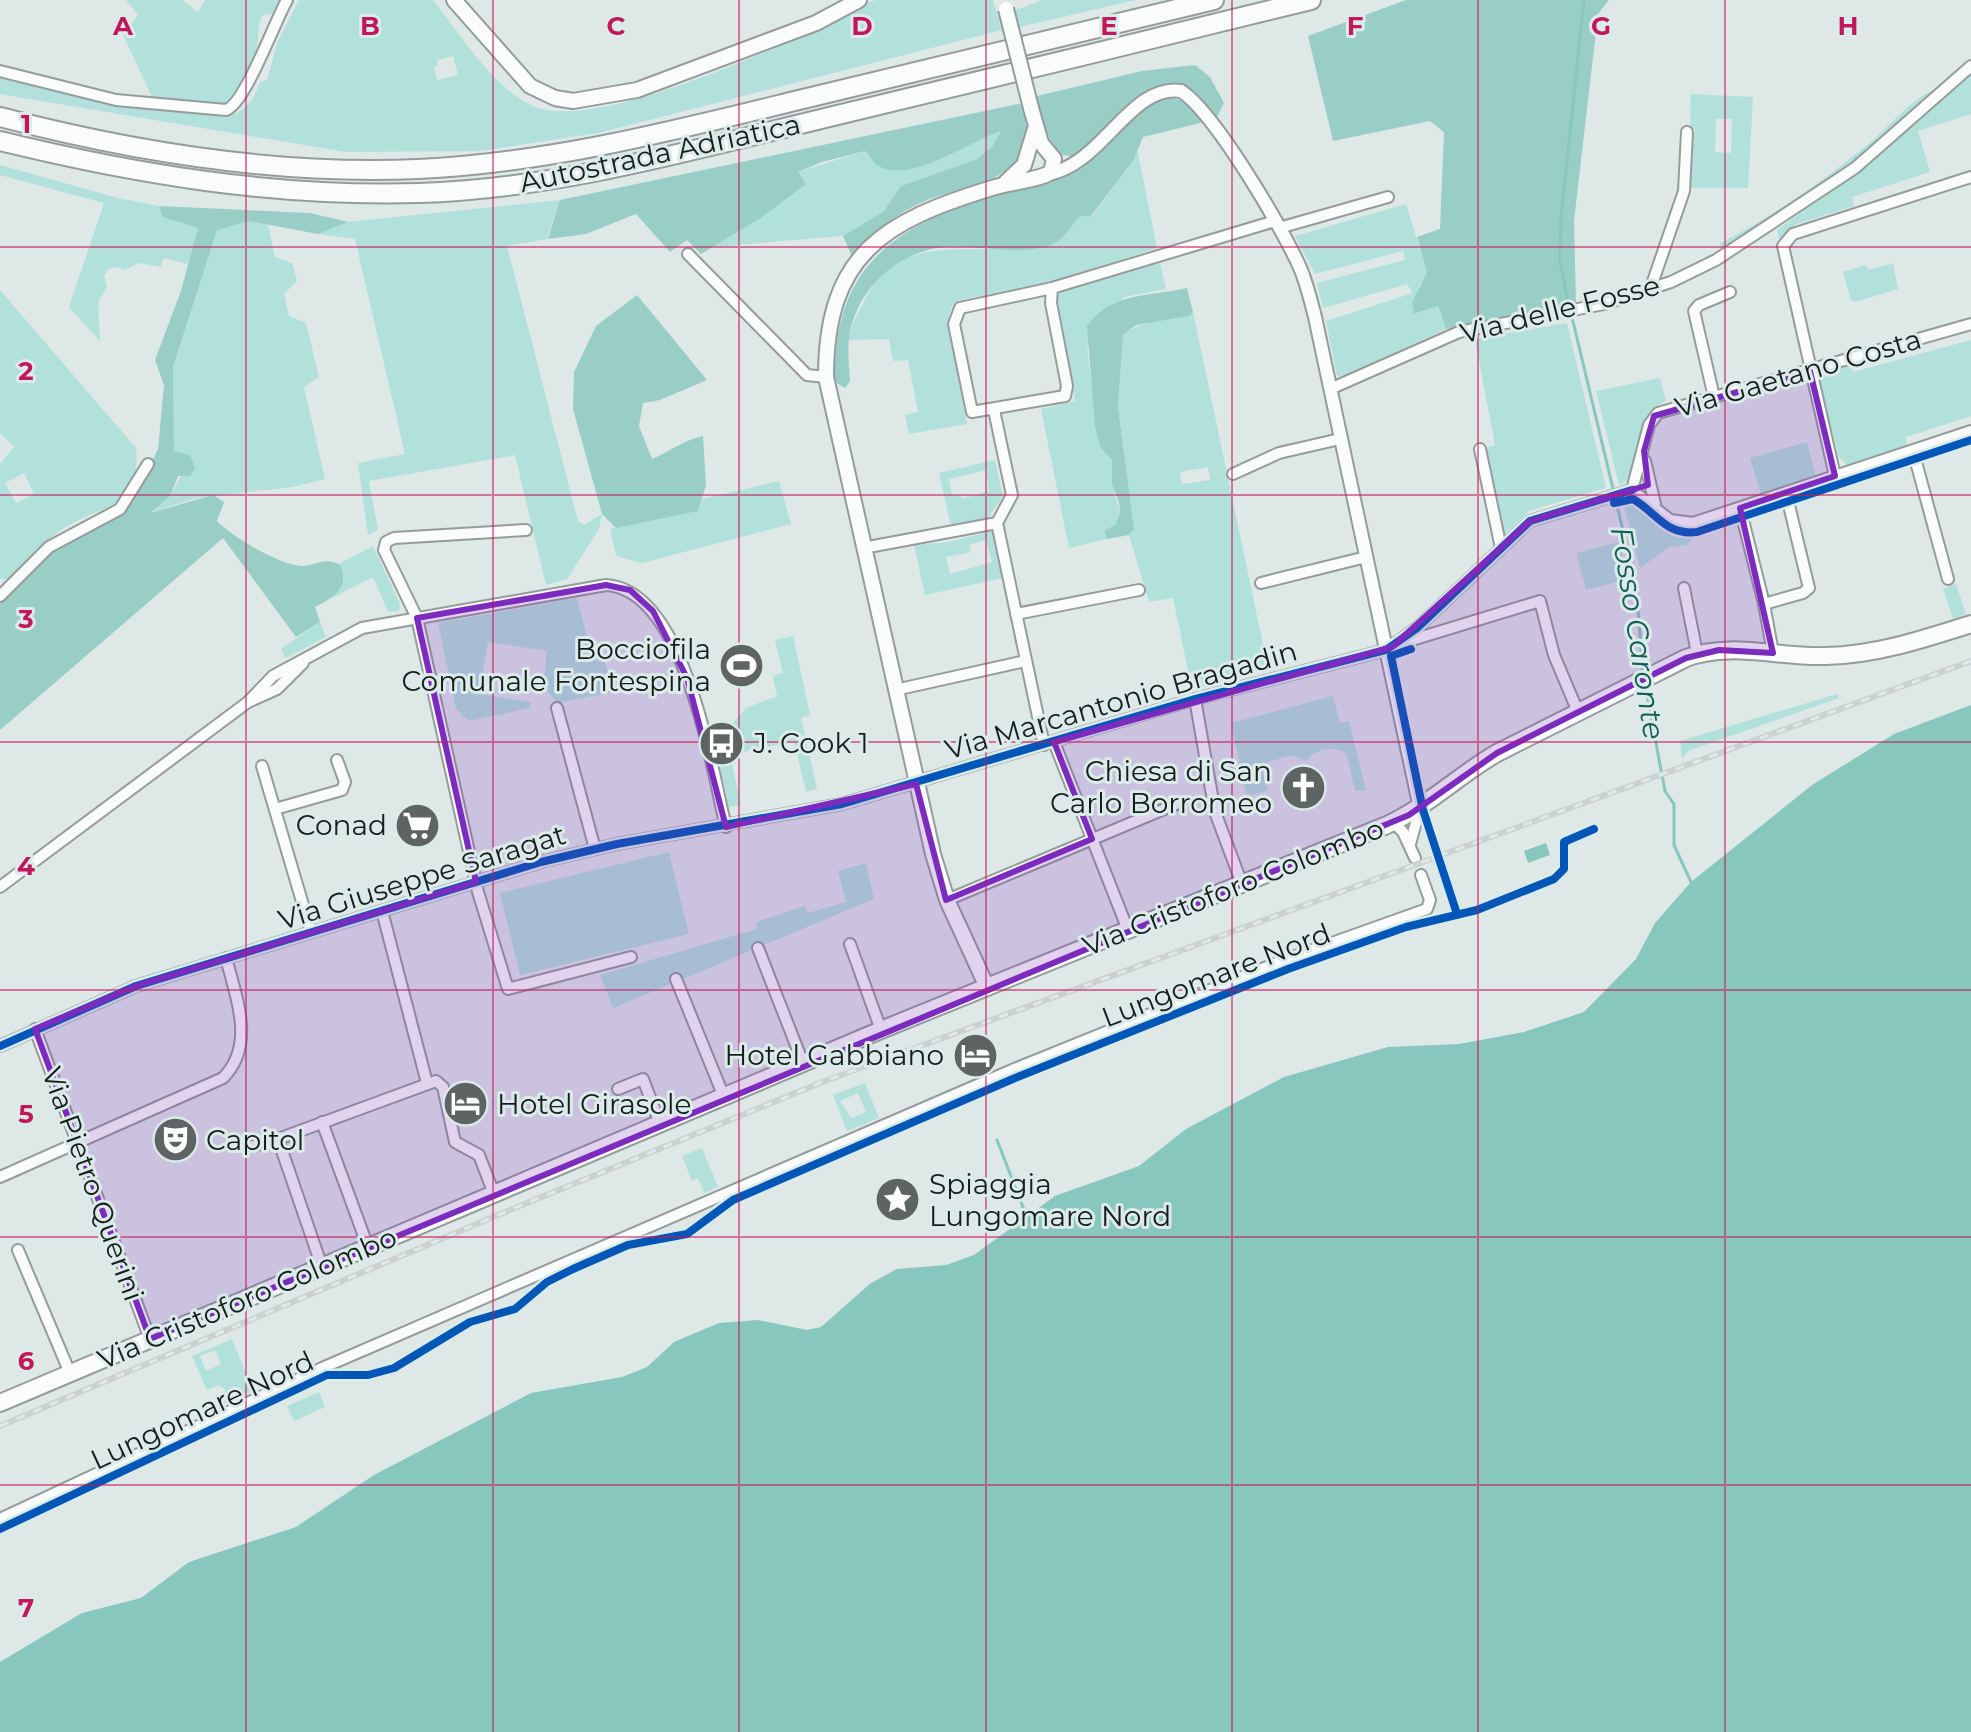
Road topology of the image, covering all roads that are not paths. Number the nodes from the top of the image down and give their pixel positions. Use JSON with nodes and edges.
{"nodes":[{"id":1,"x":287,"y":0,"type":"edge"},
{"id":2,"x":454,"y":0,"type":"edge"},
{"id":3,"x":859,"y":0,"type":"edge"},
{"id":4,"x":1214,"y":0,"type":"edge"},
{"id":5,"x":1311,"y":0,"type":"edge"},
{"id":6,"x":1005,"y":4,"type":"edge"},
{"id":7,"x":1971,"y":66,"type":"edge"},
{"id":8,"x":0,"y":71,"type":"edge"},
{"id":9,"x":0,"y":117,"type":"edge"},
{"id":10,"x":1687,"y":132,"type":"dead end"},
{"id":11,"x":0,"y":141,"type":"edge"},
{"id":12,"x":1042,"y":152,"type":"junction"},
{"id":13,"x":1074,"y":166,"type":"junction"},
{"id":14,"x":1035,"y":172,"type":"junction"},
{"id":15,"x":1971,"y":177,"type":"edge"},
{"id":16,"x":1388,"y":197,"type":"dead end"},
{"id":17,"x":1277,"y":224,"type":"junction"},
{"id":18,"x":688,"y":254,"type":"dead end"},
{"id":19,"x":1052,"y":288,"type":"junction"},
{"id":20,"x":1650,"y":290,"type":"junction"},
{"id":21,"x":1730,"y":292,"type":"dead end"},
{"id":22,"x":1971,"y":324,"type":"edge"},
{"id":23,"x":1810,"y":371,"type":"junction"},
{"id":24,"x":826,"y":377,"type":"junction"},
{"id":25,"x":1330,"y":389,"type":"junction"},
{"id":26,"x":1714,"y":397,"type":"junction"},
{"id":27,"x":994,"y":410,"type":"junction"},
{"id":28,"x":1971,"y":431,"type":"edge"},
{"id":29,"x":1340,"y":439,"type":"junction"},
{"id":30,"x":1480,"y":449,"type":"dead end"},
{"id":31,"x":1644,"y":451,"type":"junction"},
{"id":32,"x":1913,"y":451,"type":"junction"},
{"id":33,"x":148,"y":464,"type":"dead end"},
{"id":34,"x":1233,"y":474,"type":"dead end"},
{"id":35,"x":1835,"y":476,"type":"junction"},
{"id":36,"x":1627,"y":491,"type":"junction"},
{"id":37,"x":1786,"y":493,"type":"junction"},
{"id":38,"x":1656,"y":506,"type":"junction"},
{"id":39,"x":1740,"y":508,"type":"junction"},
{"id":40,"x":997,"y":523,"type":"junction"},
{"id":41,"x":526,"y":530,"type":"dead end"},
{"id":42,"x":863,"y":548,"type":"junction"},
{"id":43,"x":1501,"y":548,"type":"junction"},
{"id":44,"x":1366,"y":557,"type":"junction"},
{"id":45,"x":1948,"y":579,"type":"dead end"},
{"id":46,"x":1261,"y":583,"type":"dead end"},
{"id":47,"x":1684,"y":588,"type":"dead end"},
{"id":48,"x":1139,"y":590,"type":"dead end"},
{"id":49,"x":0,"y":596,"type":"edge"},
{"id":50,"x":1764,"y":604,"type":"junction"},
{"id":51,"x":1016,"y":614,"type":"junction"},
{"id":52,"x":417,"y":618,"type":"junction"},
{"id":53,"x":1971,"y":624,"type":"edge"},
{"id":54,"x":1399,"y":643,"type":"junction"},
{"id":55,"x":1386,"y":650,"type":"junction"},
{"id":56,"x":1697,"y":653,"type":"junction"},
{"id":57,"x":1773,"y":653,"type":"junction"},
{"id":58,"x":1025,"y":661,"type":"junction"},
{"id":59,"x":895,"y":690,"type":"junction"},
{"id":60,"x":1195,"y":699,"type":"junction"},
{"id":61,"x":557,"y":708,"type":"dead end"},
{"id":62,"x":1578,"y":712,"type":"junction"},
{"id":63,"x":1049,"y":744,"type":"junction"},
{"id":64,"x":337,"y":760,"type":"dead end"},
{"id":65,"x":262,"y":766,"type":"dead end"},
{"id":66,"x":916,"y":784,"type":"junction"},
{"id":67,"x":1181,"y":802,"type":"dead end"},
{"id":68,"x":1420,"y":808,"type":"junction"},
{"id":69,"x":275,"y":809,"type":"junction"},
{"id":70,"x":1393,"y":822,"type":"junction"},
{"id":71,"x":726,"y":827,"type":"junction"},
{"id":72,"x":1092,"y":839,"type":"junction"},
{"id":73,"x":1410,"y":846,"type":"junction"},
{"id":74,"x":595,"y":849,"type":"junction"},
{"id":75,"x":1415,"y":858,"type":"dead end"},
{"id":76,"x":1421,"y":875,"type":"dead end"},
{"id":77,"x":476,"y":882,"type":"junction"},
{"id":78,"x":1242,"y":884,"type":"junction"},
{"id":79,"x":0,"y":887,"type":"edge"},
{"id":80,"x":947,"y":900,"type":"junction"},
{"id":81,"x":382,"y":911,"type":"junction"},
{"id":82,"x":1128,"y":930,"type":"junction"},
{"id":83,"x":311,"y":932,"type":"junction"},
{"id":84,"x":850,"y":944,"type":"dead end"},
{"id":85,"x":758,"y":948,"type":"dead end"},
{"id":86,"x":631,"y":957,"type":"dead end"},
{"id":87,"x":226,"y":958,"type":"junction"},
{"id":88,"x":676,"y":979,"type":"dead end"},
{"id":89,"x":987,"y":987,"type":"junction"},
{"id":90,"x":35,"y":1029,"type":"junction"},
{"id":91,"x":881,"y":1030,"type":"junction"},
{"id":92,"x":0,"y":1046,"type":"edge"},
{"id":93,"x":803,"y":1063,"type":"junction"},
{"id":94,"x":427,"y":1083,"type":"junction"},
{"id":95,"x":618,"y":1089,"type":"dead end"},
{"id":96,"x":724,"y":1097,"type":"junction"},
{"id":97,"x":322,"y":1122,"type":"junction"},
{"id":98,"x":660,"y":1124,"type":"junction"},
{"id":99,"x":278,"y":1139,"type":"junction"},
{"id":100,"x":78,"y":1144,"type":"junction"},
{"id":101,"x":253,"y":1146,"type":"dead end"},
{"id":102,"x":0,"y":1177,"type":"edge"},
{"id":103,"x":494,"y":1194,"type":"junction"},
{"id":104,"x":368,"y":1247,"type":"junction"},
{"id":105,"x":18,"y":1250,"type":"dead end"},
{"id":106,"x":322,"y":1267,"type":"junction"},
{"id":107,"x":150,"y":1339,"type":"junction"},
{"id":108,"x":70,"y":1373,"type":"junction"},
{"id":109,"x":2,"y":1398,"type":"edge"},
{"id":110,"x":0,"y":1519,"type":"edge"}],
"edges":[{"from":1,"to":8,"type":"street"},
{"from":2,"to":3,"type":"main road"},
{"from":4,"to":9,"type":"highway","name":"Autostrada Adriatica"},
{"from":5,"to":11,"type":"highway","name":"Autostrada Adriatica"},
{"from":6,"to":12,"type":"main road","bridge":true},
{"from":7,"to":20,"type":"street","name":"Via delle Fosse"},
{"from":10,"to":20,"type":"street"},
{"from":12,"to":13,"type":"street"},
{"from":12,"to":14,"type":"main road"},
{"from":12,"to":14,"type":"main road"},
{"from":13,"to":14,"type":"street"},
{"from":13,"to":17,"type":"street"},
{"from":14,"to":24,"type":"main road"},
{"from":15,"to":23,"type":"street"},
{"from":16,"to":17,"type":"street"},
{"from":17,"to":19,"type":"street"},
{"from":17,"to":25,"type":"street"},
{"from":18,"to":24,"type":"street"},
{"from":19,"to":27,"type":"street"},
{"from":19,"to":27,"type":"street"},
{"from":20,"to":25,"type":"street","name":"Via delle Fosse"},
{"from":21,"to":26,"type":"street"},
{"from":22,"to":23,"type":"street","name":"Via Gaetano Costa"},
{"from":23,"to":26,"type":"street","name":"Via Gaetano Costa"},
{"from":23,"to":35,"type":"street"},
{"from":24,"to":42,"type":"main road"},
{"from":25,"to":29,"type":"street"},
{"from":26,"to":31,"type":"street","name":"Via Gaetano Costa"},
{"from":27,"to":40,"type":"street"},
{"from":28,"to":32,"type":"street"},
{"from":29,"to":34,"type":"street"},
{"from":29,"to":44,"type":"street"},
{"from":30,"to":43,"type":"street"},
{"from":31,"to":36,"type":"street","name":"Via Gaetano Costa"},
{"from":31,"to":38,"type":"street"},
{"from":32,"to":35,"type":"street"},
{"from":32,"to":45,"type":"street"},
{"from":33,"to":49,"type":"street"},
{"from":35,"to":37,"type":"street"},
{"from":36,"to":38,"type":"street"},
{"from":36,"to":43,"type":"street"},
{"from":37,"to":39,"type":"street"},
{"from":37,"to":50,"type":"street"},
{"from":38,"to":39,"type":"street"},
{"from":39,"to":50,"type":"street"},
{"from":40,"to":42,"type":"street"},
{"from":40,"to":51,"type":"street"},
{"from":41,"to":52,"type":"street"},
{"from":42,"to":59,"type":"main road"},
{"from":43,"to":54,"type":"street"},
{"from":44,"to":46,"type":"street"},
{"from":44,"to":55,"type":"street"},
{"from":47,"to":56,"type":"street"},
{"from":48,"to":51,"type":"street"},
{"from":50,"to":57,"type":"street"},
{"from":51,"to":58,"type":"street"},
{"from":52,"to":71,"type":"street"},
{"from":52,"to":77,"type":"street"},
{"from":52,"to":79,"type":"street"},
{"from":53,"to":57,"type":"main road","name":"Via Cristoforo Colombo"},
{"from":54,"to":55,"type":"street","name":"Via Marcantonio Bragadin"},
{"from":54,"to":62,"type":"street"},
{"from":55,"to":60,"type":"street","name":"Via Marcantonio Bragadin"},
{"from":55,"to":68,"type":"street"},
{"from":56,"to":57,"type":"main road","name":"Via Cristoforo Colombo"},
{"from":56,"to":62,"type":"main road","name":"Via Cristoforo Colombo"},
{"from":58,"to":59,"type":"street"},
{"from":58,"to":63,"type":"street"},
{"from":59,"to":66,"type":"main road"},
{"from":60,"to":63,"type":"street","name":"Via Marcantonio Bragadin"},
{"from":60,"to":78,"type":"street"},
{"from":61,"to":74,"type":"street"},
{"from":62,"to":68,"type":"main road","name":"Via Cristoforo Colombo"},
{"from":63,"to":66,"type":"street","name":"Via Marcantonio Bragadin"},
{"from":63,"to":72,"type":"street"},
{"from":64,"to":69,"type":"street"},
{"from":65,"to":69,"type":"street"},
{"from":66,"to":71,"type":"street","name":"Via Giuseppe Saragat"},
{"from":66,"to":80,"type":"main road"},
{"from":67,"to":72,"type":"street"},
{"from":68,"to":70,"type":"main road","name":"Via Cristoforo Colombo"},
{"from":68,"to":73,"type":"street"},
{"from":69,"to":83,"type":"street"},
{"from":70,"to":73,"type":"street"},
{"from":70,"to":78,"type":"main road","name":"Via Cristoforo Colombo"},
{"from":71,"to":74,"type":"street","name":"Via Giuseppe Saragat"},
{"from":72,"to":80,"type":"street"},
{"from":72,"to":82,"type":"street"},
{"from":73,"to":75,"type":"street"},
{"from":74,"to":77,"type":"street","name":"Via Giuseppe Saragat"},
{"from":76,"to":110,"type":"street"},
{"from":77,"to":81,"type":"street","name":"Via Giuseppe Saragat"},
{"from":77,"to":86,"type":"street"},
{"from":78,"to":82,"type":"main road","name":"Via Cristoforo Colombo"},
{"from":80,"to":89,"type":"main road"},
{"from":81,"to":83,"type":"street","name":"Via Giuseppe Saragat"},
{"from":81,"to":94,"type":"street"},
{"from":82,"to":89,"type":"main road","name":"Via Cristoforo Colombo"},
{"from":83,"to":87,"type":"street","name":"Via Giuseppe Saragat"},
{"from":84,"to":91,"type":"street"},
{"from":85,"to":93,"type":"street"},
{"from":87,"to":90,"type":"street","name":"Via Giuseppe Saragat"},
{"from":87,"to":100,"type":"street"},
{"from":88,"to":96,"type":"street"},
{"from":89,"to":91,"type":"main road","name":"Via Cristoforo Colombo"},
{"from":90,"to":92,"type":"street","name":"Via Giuseppe Saragat"},
{"from":90,"to":100,"type":"street","name":"Via Pietro Querini"},
{"from":91,"to":93,"type":"main road","name":"Via Cristoforo Colombo"},
{"from":93,"to":96,"type":"main road","name":"Via Cristoforo Colombo"},
{"from":94,"to":97,"type":"street"},
{"from":94,"to":103,"type":"street"},
{"from":95,"to":98,"type":"street"},
{"from":96,"to":98,"type":"main road","name":"Via Cristoforo Colombo"},
{"from":97,"to":99,"type":"street"},
{"from":97,"to":104,"type":"street"},
{"from":98,"to":103,"type":"main road","name":"Via Cristoforo Colombo"},
{"from":99,"to":101,"type":"street"},
{"from":99,"to":106,"type":"street"},
{"from":100,"to":102,"type":"street"},
{"from":100,"to":107,"type":"street","name":"Via Pietro Querini"},
{"from":103,"to":104,"type":"main road","name":"Via Cristoforo Colombo"},
{"from":104,"to":106,"type":"main road","name":"Via Cristoforo Colombo"},
{"from":105,"to":108,"type":"street"},
{"from":106,"to":107,"type":"main road","name":"Via Cristoforo Colombo"},
{"from":107,"to":108,"type":"main road","name":"Via Cristoforo Colombo"},
{"from":108,"to":109,"type":"main road","name":"Via Cristoforo Colombo"}]}
